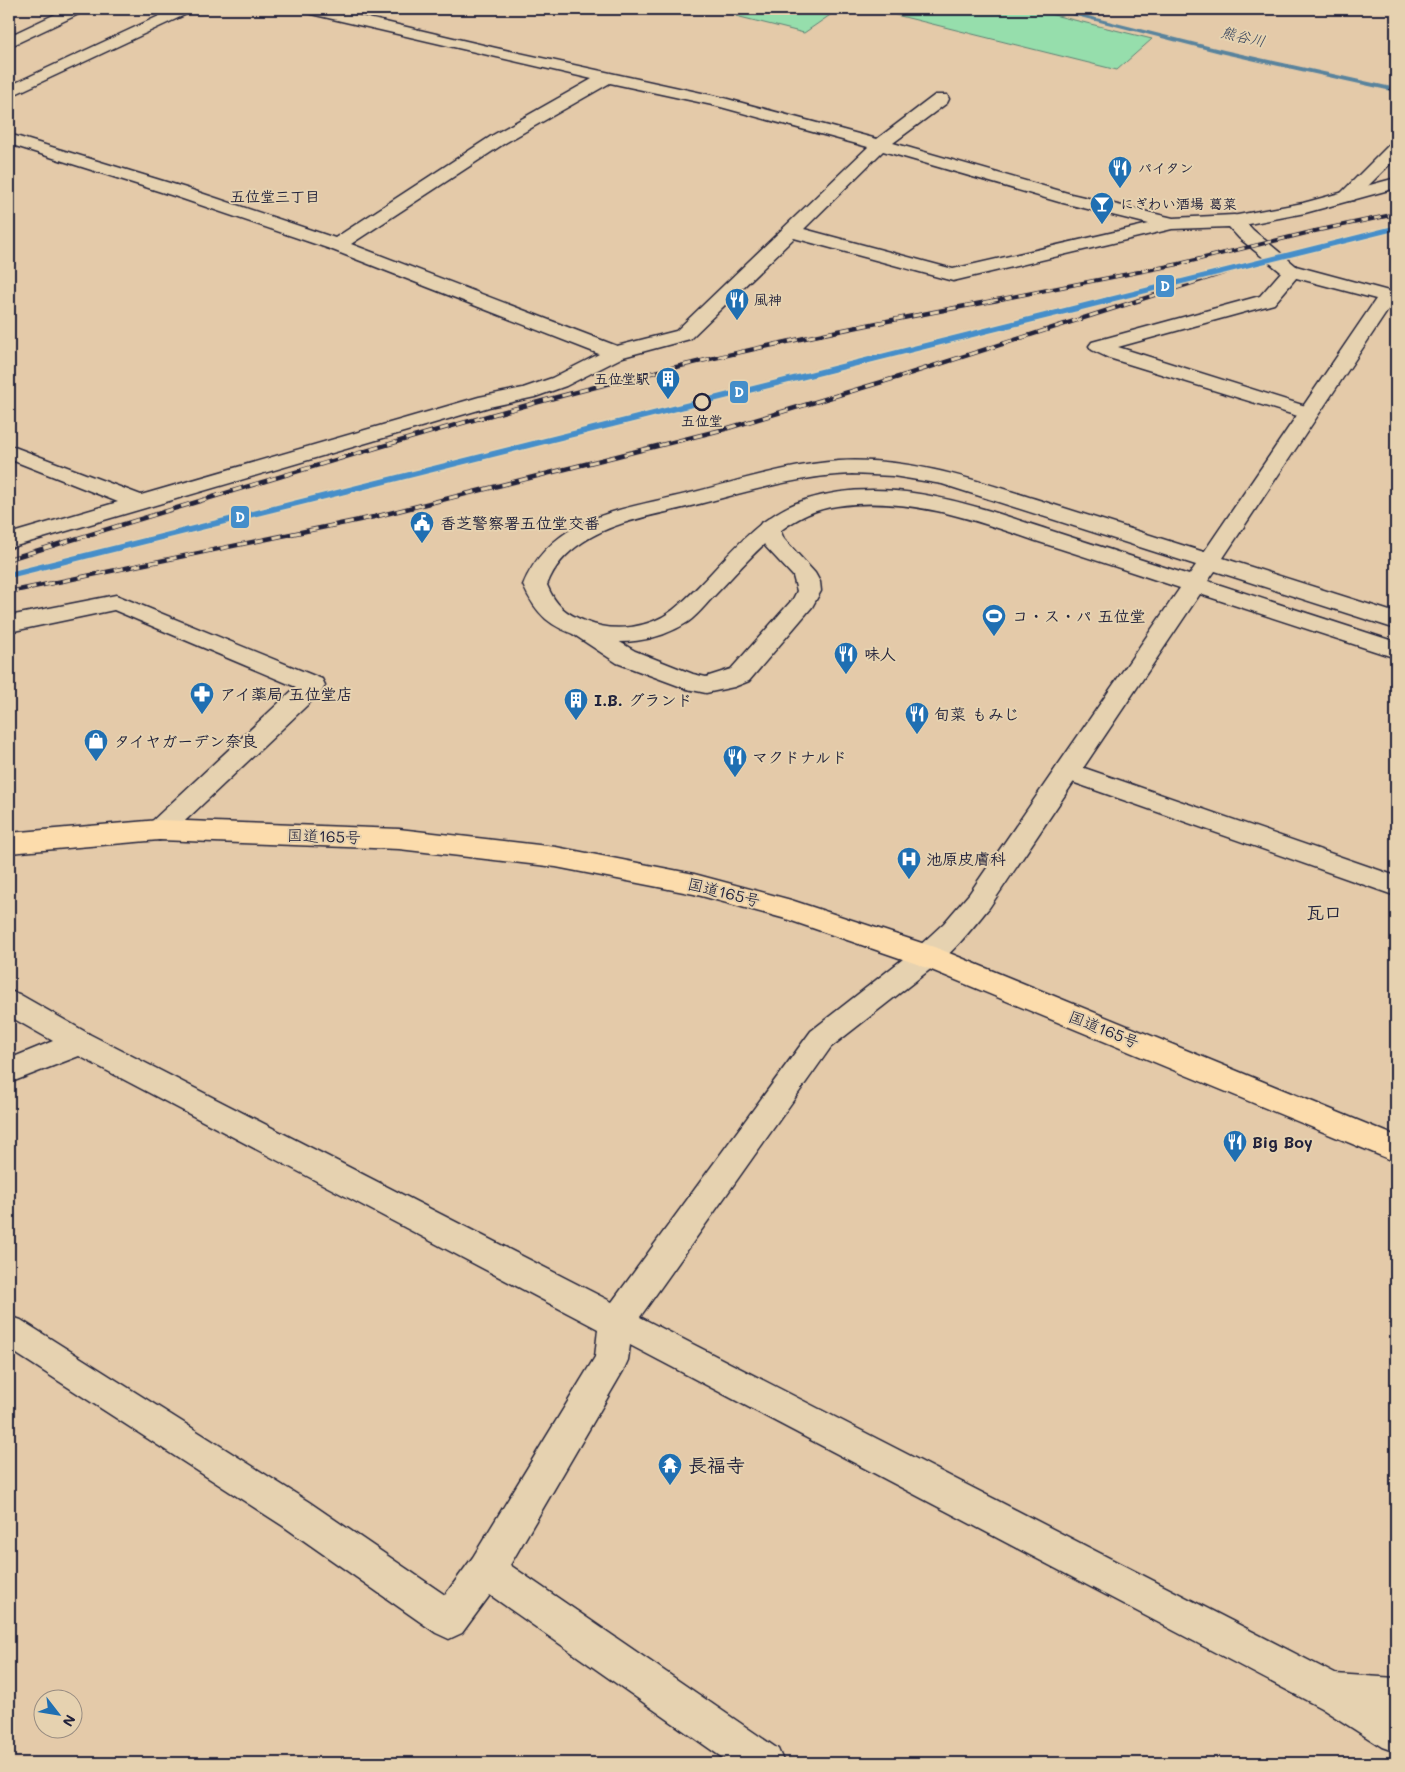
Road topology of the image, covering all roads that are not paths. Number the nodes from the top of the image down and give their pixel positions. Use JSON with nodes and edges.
{"nodes":[{"id":1,"x":78,"y":9,"type":"edge"},
{"id":2,"x":186,"y":9,"type":"edge"},
{"id":3,"x":311,"y":9,"type":"edge"},
{"id":4,"x":9,"y":42,"type":"edge"},
{"id":5,"x":606,"y":78,"type":"junction"},
{"id":6,"x":9,"y":92,"type":"edge"},
{"id":7,"x":941,"y":99,"type":"dead end"},
{"id":8,"x":9,"y":139,"type":"edge"},
{"id":9,"x":879,"y":146,"type":"junction"},
{"id":10,"x":1396,"y":148,"type":"edge"},
{"id":11,"x":1396,"y":183,"type":"edge"},
{"id":12,"x":1348,"y":196,"type":"junction"},
{"id":13,"x":1234,"y":220,"type":"junction"},
{"id":14,"x":1172,"y":224,"type":"junction"},
{"id":15,"x":790,"y":231,"type":"junction"},
{"id":16,"x":337,"y":245,"type":"junction"},
{"id":17,"x":1292,"y":271,"type":"junction"},
{"id":18,"x":1392,"y":298,"type":"edge"},
{"id":19,"x":616,"y":353,"type":"junction"},
{"id":20,"x":1308,"y":413,"type":"junction"},
{"id":21,"x":9,"y":451,"type":"edge"},
{"id":22,"x":138,"y":502,"type":"junction"},
{"id":23,"x":769,"y":528,"type":"junction"},
{"id":24,"x":9,"y":540,"type":"edge"},
{"id":25,"x":1210,"y":562,"type":"junction"},
{"id":26,"x":1194,"y":585,"type":"junction"},
{"id":27,"x":1396,"y":621,"type":"edge"},
{"id":28,"x":9,"y":624,"type":"edge"},
{"id":29,"x":581,"y":630,"type":"junction"},
{"id":30,"x":1396,"y":650,"type":"edge"},
{"id":31,"x":1067,"y":771,"type":"junction"},
{"id":32,"x":159,"y":830,"type":"junction"},
{"id":33,"x":9,"y":843,"type":"edge"},
{"id":34,"x":1396,"y":886,"type":"edge"},
{"id":35,"x":926,"y":956,"type":"junction"},
{"id":36,"x":9,"y":1002,"type":"edge"},
{"id":37,"x":81,"y":1043,"type":"junction"},
{"id":38,"x":9,"y":1071,"type":"edge"},
{"id":39,"x":1396,"y":1149,"type":"edge"},
{"id":40,"x":616,"y":1323,"type":"junction"},
{"id":41,"x":9,"y":1331,"type":"edge"},
{"id":42,"x":486,"y":1570,"type":"junction"},
{"id":43,"x":1332,"y":1693,"type":"junction"},
{"id":44,"x":1396,"y":1698,"type":"edge"},
{"id":45,"x":1396,"y":1733,"type":"edge"},
{"id":46,"x":764,"y":1763,"type":"edge"}],
"edges":[{"from":1,"to":4,"type":"street"},
{"from":2,"to":6,"type":"street"},
{"from":3,"to":5,"type":"street"},
{"from":5,"to":9,"type":"street"},
{"from":5,"to":16,"type":"street"},
{"from":7,"to":9,"type":"street"},
{"from":8,"to":16,"type":"street"},
{"from":9,"to":14,"type":"street"},
{"from":9,"to":15,"type":"street"},
{"from":10,"to":12,"type":"street"},
{"from":11,"to":12,"type":"street"},
{"from":12,"to":13,"type":"street"},
{"from":13,"to":14,"type":"street"},
{"from":13,"to":17,"type":"street"},
{"from":14,"to":15,"type":"street"},
{"from":15,"to":19,"type":"street"},
{"from":16,"to":19,"type":"street"},
{"from":17,"to":18,"type":"street"},
{"from":17,"to":20,"type":"street"},
{"from":18,"to":20,"type":"street"},
{"from":19,"to":22,"type":"street"},
{"from":20,"to":25,"type":"street"},
{"from":21,"to":22,"type":"street"},
{"from":22,"to":24,"type":"street"},
{"from":23,"to":26,"type":"street"},
{"from":23,"to":29,"type":"street"},
{"from":23,"to":29,"type":"street"},
{"from":25,"to":26,"type":"street"},
{"from":25,"to":27,"type":"street"},
{"from":25,"to":29,"type":"street"},
{"from":26,"to":30,"type":"street"},
{"from":26,"to":31,"type":"street"},
{"from":28,"to":32,"type":"street"},
{"from":31,"to":34,"type":"street"},
{"from":31,"to":35,"type":"street"},
{"from":32,"to":33,"type":"highway","name":"国道165号"},
{"from":32,"to":35,"type":"highway","name":"国道165号"},
{"from":35,"to":39,"type":"highway","name":"国道165号"},
{"from":35,"to":40,"type":"street"},
{"from":36,"to":37,"type":"street"},
{"from":37,"to":38,"type":"street"},
{"from":37,"to":40,"type":"street"},
{"from":40,"to":42,"type":"street"},
{"from":40,"to":43,"type":"street"},
{"from":41,"to":42,"type":"street"},
{"from":42,"to":46,"type":"street"},
{"from":43,"to":44,"type":"street"},
{"from":43,"to":45,"type":"street"}]}
